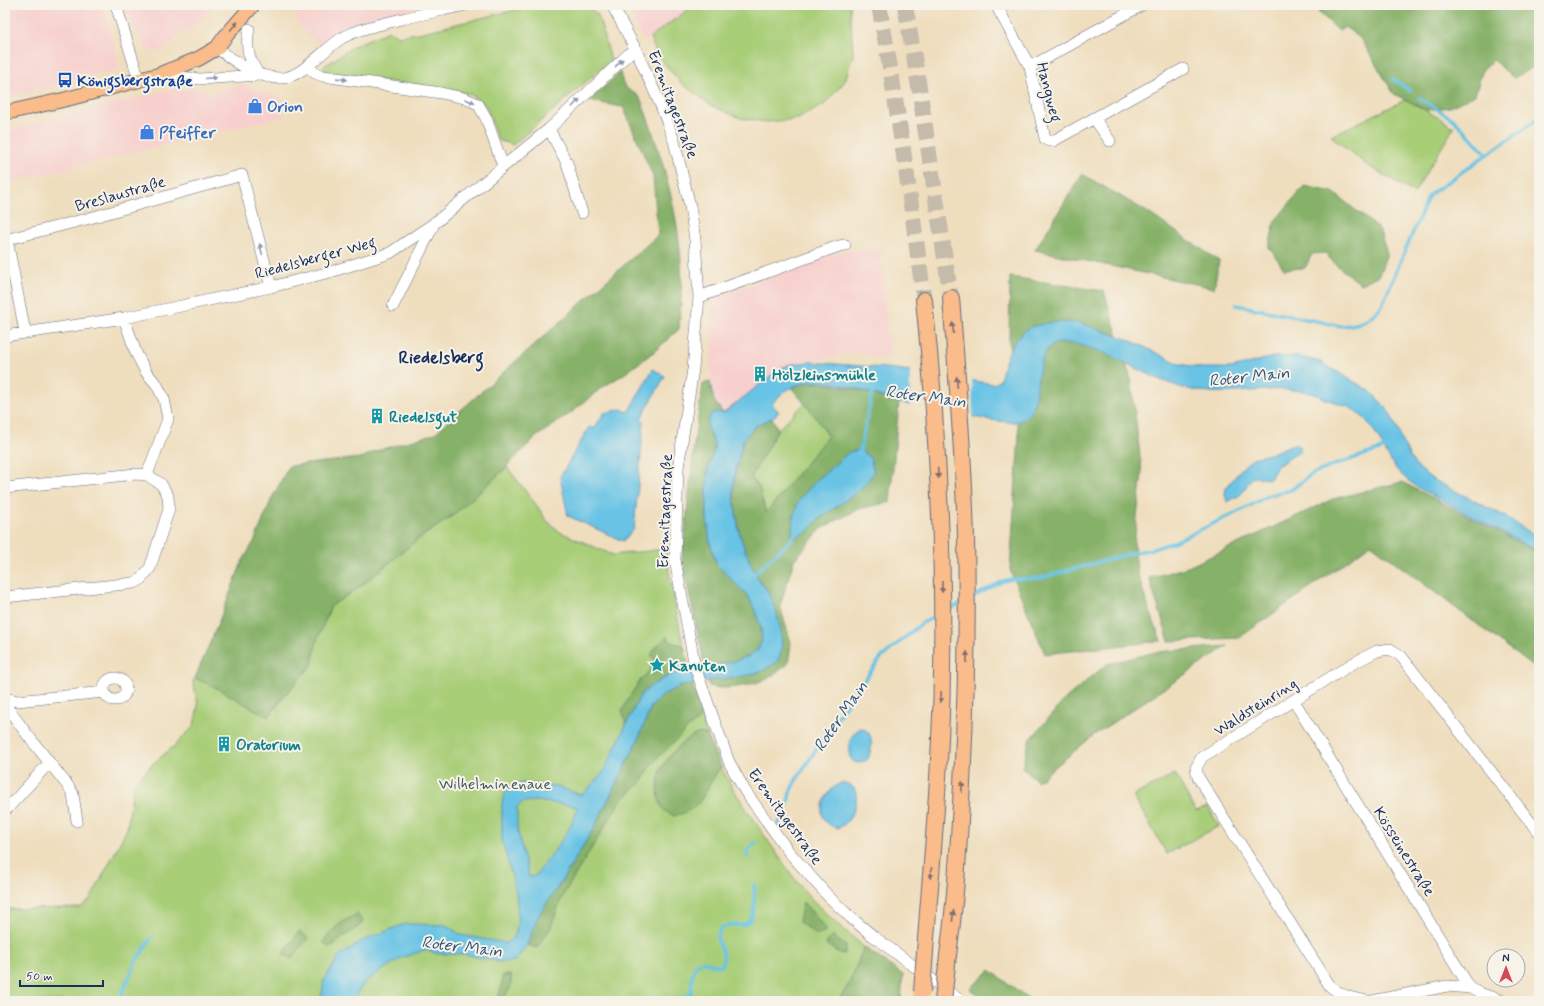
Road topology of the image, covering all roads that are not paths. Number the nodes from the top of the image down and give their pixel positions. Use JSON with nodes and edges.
{"nodes":[{"id":1,"x":116,"y":5,"type":"edge"},
{"id":2,"x":253,"y":5,"type":"edge"},
{"id":3,"x":465,"y":5,"type":"edge"},
{"id":4,"x":612,"y":5,"type":"edge"},
{"id":5,"x":996,"y":5,"type":"edge"},
{"id":6,"x":1142,"y":5,"type":"edge"},
{"id":7,"x":249,"y":29,"type":"dead end"},
{"id":8,"x":217,"y":48,"type":"junction"},
{"id":9,"x":635,"y":48,"type":"junction"},
{"id":10,"x":307,"y":66,"type":"junction"},
{"id":11,"x":1030,"y":67,"type":"junction"},
{"id":12,"x":1183,"y":69,"type":"dead end"},
{"id":13,"x":158,"y":75,"type":"junction"},
{"id":14,"x":260,"y":75,"type":"junction"},
{"id":15,"x":139,"y":80,"type":"junction"},
{"id":16,"x":5,"y":113,"type":"edge"},
{"id":17,"x":1094,"y":118,"type":"junction"},
{"id":18,"x":549,"y":129,"type":"junction"},
{"id":19,"x":1110,"y":140,"type":"dead end"},
{"id":20,"x":503,"y":166,"type":"junction"},
{"id":21,"x":582,"y":213,"type":"dead end"},
{"id":22,"x":436,"y":222,"type":"junction"},
{"id":23,"x":6,"y":240,"type":"edge"},
{"id":24,"x":846,"y":245,"type":"dead end"},
{"id":25,"x":271,"y":286,"type":"junction"},
{"id":26,"x":699,"y":298,"type":"junction"},
{"id":27,"x":951,"y":298,"type":"tunnel mouth"},
{"id":28,"x":924,"y":300,"type":"tunnel mouth"},
{"id":29,"x":394,"y":306,"type":"dead end"},
{"id":30,"x":124,"y":318,"type":"junction"},
{"id":31,"x":24,"y":332,"type":"junction"},
{"id":32,"x":5,"y":336,"type":"edge"},
{"id":33,"x":147,"y":475,"type":"junction"},
{"id":34,"x":5,"y":488,"type":"edge"},
{"id":35,"x":5,"y":597,"type":"edge"},
{"id":36,"x":104,"y":692,"type":"dead end"},
{"id":37,"x":5,"y":698,"type":"edge"},
{"id":38,"x":1294,"y":701,"type":"junction"},
{"id":39,"x":49,"y":763,"type":"junction"},
{"id":40,"x":5,"y":811,"type":"edge"},
{"id":41,"x":77,"y":821,"type":"dead end"},
{"id":42,"x":1539,"y":833,"type":"edge"},
{"id":43,"x":1470,"y":988,"type":"junction"},
{"id":44,"x":921,"y":996,"type":"edge"},
{"id":45,"x":943,"y":1001,"type":"edge"},
{"id":46,"x":961,"y":1001,"type":"edge"},
{"id":47,"x":1368,"y":1001,"type":"edge"},
{"id":48,"x":1372,"y":1001,"type":"edge"},
{"id":49,"x":1503,"y":1001,"type":"edge"}],
"edges":[{"from":1,"to":15,"type":"street"},
{"from":8,"to":2,"type":"main road","one_way":true},
{"from":3,"to":10,"type":"street"},
{"from":4,"to":9,"type":"street","name":"Eremitagestraße"},
{"from":5,"to":11,"type":"street","name":"Hangweg"},
{"from":6,"to":11,"type":"street"},
{"from":7,"to":14,"type":"street"},
{"from":8,"to":13,"type":"main road"},
{"from":8,"to":14,"type":"street"},
{"from":18,"to":9,"type":"street","name":"Riedelsberger Weg","one_way":true},
{"from":9,"to":26,"type":"street","name":"Eremitagestraße"},
{"from":10,"to":14,"type":"street"},
{"from":10,"to":20,"type":"street","one_way":true},
{"from":11,"to":17,"type":"street","name":"Hangweg"},
{"from":12,"to":17,"type":"street","name":"Hangweg"},
{"from":13,"to":14,"type":"street","one_way":true},
{"from":13,"to":15,"type":"main road"},
{"from":15,"to":16,"type":"main road"},
{"from":17,"to":19,"type":"street"},
{"from":18,"to":20,"type":"street","name":"Riedelsberger Weg"},
{"from":18,"to":21,"type":"street"},
{"from":20,"to":22,"type":"street","name":"Riedelsberger Weg"},
{"from":22,"to":25,"type":"street","name":"Riedelsberger Weg"},
{"from":22,"to":29,"type":"street"},
{"from":25,"to":23,"type":"street","name":"Breslaustraße","one_way":true},
{"from":23,"to":31,"type":"street","name":"Breslaustraße"},
{"from":24,"to":26,"type":"street"},
{"from":25,"to":30,"type":"street","name":"Riedelsberger Weg"},
{"from":26,"to":46,"type":"street","name":"Eremitagestraße"},
{"from":45,"to":27,"type":"highway","one_way":true,"bridge":true},
{"from":28,"to":44,"type":"highway","one_way":true,"bridge":true},
{"from":30,"to":31,"type":"street","name":"Riedelsberger Weg"},
{"from":30,"to":33,"type":"street"},
{"from":31,"to":32,"type":"street","name":"Riedelsberger Weg"},
{"from":33,"to":34,"type":"street"},
{"from":33,"to":35,"type":"street"},
{"from":36,"to":37,"type":"street"},
{"from":37,"to":39,"type":"street"},
{"from":38,"to":42,"type":"street","name":"Waldsteinring"},
{"from":38,"to":43,"type":"street","name":"Kösseinestraße"},
{"from":38,"to":47,"type":"street","name":"Waldsteinring"},
{"from":39,"to":40,"type":"street"},
{"from":39,"to":41,"type":"street"},
{"from":43,"to":48,"type":"street"},
{"from":43,"to":49,"type":"street"}]}
